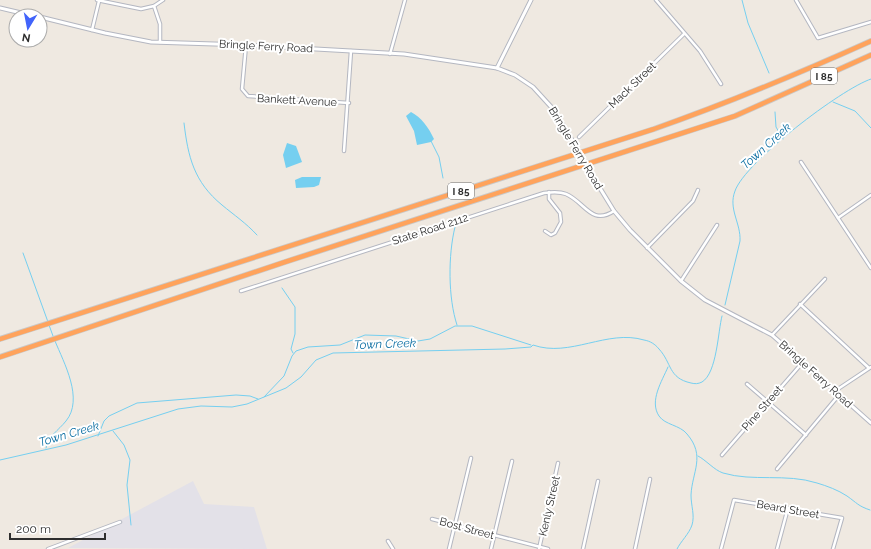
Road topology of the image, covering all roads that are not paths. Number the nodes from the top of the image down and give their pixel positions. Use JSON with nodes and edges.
{"nodes":[{"id":1,"x":163,"y":0,"type":"edge"},
{"id":2,"x":405,"y":0,"type":"edge"},
{"id":3,"x":531,"y":0,"type":"edge"},
{"id":4,"x":656,"y":0,"type":"edge"},
{"id":5,"x":796,"y":0,"type":"edge"},
{"id":6,"x":98,"y":1,"type":"edge"},
{"id":7,"x":154,"y":6,"type":"junction"},
{"id":8,"x":48,"y":19,"type":"edge"},
{"id":9,"x":871,"y":22,"type":"edge"},
{"id":10,"x":92,"y":30,"type":"junction"},
{"id":11,"x":684,"y":34,"type":"junction"},
{"id":12,"x":871,"y":41,"type":"edge"},
{"id":13,"x":160,"y":42,"type":"junction"},
{"id":14,"x":246,"y":44,"type":"junction"},
{"id":15,"x":351,"y":51,"type":"junction"},
{"id":16,"x":390,"y":54,"type":"junction"},
{"id":17,"x":871,"y":55,"type":"edge"},
{"id":18,"x":497,"y":68,"type":"junction"},
{"id":19,"x":721,"y":84,"type":"dead end"},
{"id":20,"x":349,"y":103,"type":"junction"},
{"id":21,"x":579,"y":137,"type":"dead end"},
{"id":22,"x":344,"y":151,"type":"dead end"},
{"id":23,"x":801,"y":162,"type":"dead end"},
{"id":24,"x":698,"y":190,"type":"dead end"},
{"id":25,"x":549,"y":192,"type":"junction"},
{"id":26,"x":871,"y":195,"type":"edge"},
{"id":27,"x":614,"y":211,"type":"junction"},
{"id":28,"x":838,"y":218,"type":"junction"},
{"id":29,"x":717,"y":225,"type":"dead end"},
{"id":30,"x":545,"y":231,"type":"dead end"},
{"id":31,"x":647,"y":249,"type":"junction"},
{"id":32,"x":871,"y":268,"type":"edge"},
{"id":33,"x":825,"y":279,"type":"dead end"},
{"id":34,"x":681,"y":281,"type":"junction"},
{"id":35,"x":241,"y":291,"type":"dead end"},
{"id":36,"x":800,"y":304,"type":"junction"},
{"id":37,"x":772,"y":335,"type":"junction"},
{"id":38,"x":0,"y":339,"type":"edge"},
{"id":39,"x":0,"y":357,"type":"edge"},
{"id":40,"x":803,"y":362,"type":"junction"},
{"id":41,"x":870,"y":367,"type":"edge"},
{"id":42,"x":748,"y":384,"type":"dead end"},
{"id":43,"x":836,"y":391,"type":"junction"},
{"id":44,"x":840,"y":395,"type":"junction"},
{"id":45,"x":768,"y":402,"type":"junction"},
{"id":46,"x":871,"y":423,"type":"edge"},
{"id":47,"x":806,"y":435,"type":"junction"},
{"id":48,"x":722,"y":455,"type":"dead end"},
{"id":49,"x":471,"y":458,"type":"dead end"},
{"id":50,"x":512,"y":461,"type":"dead end"},
{"id":51,"x":558,"y":463,"type":"dead end"},
{"id":52,"x":777,"y":468,"type":"dead end"},
{"id":53,"x":650,"y":479,"type":"dead end"},
{"id":54,"x":598,"y":481,"type":"dead end"},
{"id":55,"x":788,"y":508,"type":"junction"},
{"id":56,"x":432,"y":519,"type":"dead end"},
{"id":57,"x":120,"y":522,"type":"dead end"},
{"id":58,"x":454,"y":525,"type":"junction"},
{"id":59,"x":495,"y":536,"type":"junction"},
{"id":60,"x":388,"y":541,"type":"dead end"},
{"id":61,"x":539,"y":548,"type":"edge"},
{"id":62,"x":48,"y":549,"type":"edge"},
{"id":63,"x":393,"y":549,"type":"edge"},
{"id":64,"x":449,"y":549,"type":"edge"},
{"id":65,"x":492,"y":549,"type":"edge"},
{"id":66,"x":548,"y":549,"type":"edge"},
{"id":67,"x":583,"y":549,"type":"edge"},
{"id":68,"x":635,"y":549,"type":"edge"},
{"id":69,"x":721,"y":549,"type":"edge"},
{"id":70,"x":777,"y":549,"type":"edge"},
{"id":71,"x":833,"y":549,"type":"edge"}],
"edges":[{"from":1,"to":7,"type":"street"},
{"from":2,"to":16,"type":"street"},
{"from":3,"to":18,"type":"street"},
{"from":4,"to":11,"type":"street"},
{"from":5,"to":9,"type":"street"},
{"from":6,"to":7,"type":"street"},
{"from":6,"to":10,"type":"street"},
{"from":7,"to":13,"type":"street"},
{"from":8,"to":10,"type":"street","name":"Bringle Ferry Road"},
{"from":10,"to":13,"type":"street","name":"Bringle Ferry Road"},
{"from":11,"to":19,"type":"street"},
{"from":11,"to":21,"type":"street","name":"Mack Street"},
{"from":12,"to":38,"type":"highway","number":"I 85"},
{"from":13,"to":14,"type":"street","name":"Bringle Ferry Road"},
{"from":14,"to":15,"type":"street","name":"Bringle Ferry Road"},
{"from":14,"to":20,"type":"street","name":"Bankett Avenue"},
{"from":15,"to":16,"type":"street","name":"Bringle Ferry Road"},
{"from":15,"to":20,"type":"street"},
{"from":16,"to":18,"type":"street","name":"Bringle Ferry Road"},
{"from":17,"to":39,"type":"highway","number":"I 85"},
{"from":18,"to":27,"type":"street","name":"Bringle Ferry Road","bridge":true},
{"from":20,"to":22,"type":"street"},
{"from":23,"to":28,"type":"street"},
{"from":24,"to":31,"type":"street"},
{"from":25,"to":27,"type":"street","name":"State Road 2112"},
{"from":25,"to":30,"type":"street"},
{"from":25,"to":35,"type":"street","name":"State Road 2112"},
{"from":26,"to":28,"type":"street"},
{"from":27,"to":31,"type":"street","name":"Bringle Ferry Road"},
{"from":28,"to":32,"type":"street"},
{"from":29,"to":34,"type":"street"},
{"from":31,"to":34,"type":"street","name":"Bringle Ferry Road"},
{"from":33,"to":36,"type":"street"},
{"from":34,"to":37,"type":"street","name":"Bringle Ferry Road"},
{"from":36,"to":37,"type":"street"},
{"from":36,"to":41,"type":"street"},
{"from":37,"to":40,"type":"street","name":"Bringle Ferry Road"},
{"from":40,"to":43,"type":"street","name":"Bringle Ferry Road"},
{"from":40,"to":45,"type":"street","name":"Pine Street"},
{"from":41,"to":43,"type":"street"},
{"from":42,"to":45,"type":"street"},
{"from":43,"to":44,"type":"street","name":"Bringle Ferry Road"},
{"from":44,"to":46,"type":"street","name":"Bringle Ferry Road"},
{"from":44,"to":47,"type":"street"},
{"from":45,"to":47,"type":"street"},
{"from":45,"to":48,"type":"street","name":"Pine Street"},
{"from":47,"to":52,"type":"street"},
{"from":49,"to":58,"type":"street"},
{"from":50,"to":59,"type":"street"},
{"from":51,"to":61,"type":"street","name":"Kenly Street"},
{"from":53,"to":68,"type":"street"},
{"from":54,"to":67,"type":"street"},
{"from":55,"to":69,"type":"street","name":"Beard Street"},
{"from":55,"to":70,"type":"street"},
{"from":55,"to":71,"type":"street","name":"Beard Street"},
{"from":56,"to":58,"type":"street","name":"Bost Street"},
{"from":57,"to":62,"type":"street"},
{"from":58,"to":59,"type":"street","name":"Bost Street"},
{"from":58,"to":64,"type":"street"},
{"from":59,"to":61,"type":"street","name":"Bost Street"},
{"from":59,"to":65,"type":"street"},
{"from":60,"to":63,"type":"street"},
{"from":61,"to":66,"type":"street","name":"Bost Street"}]}
